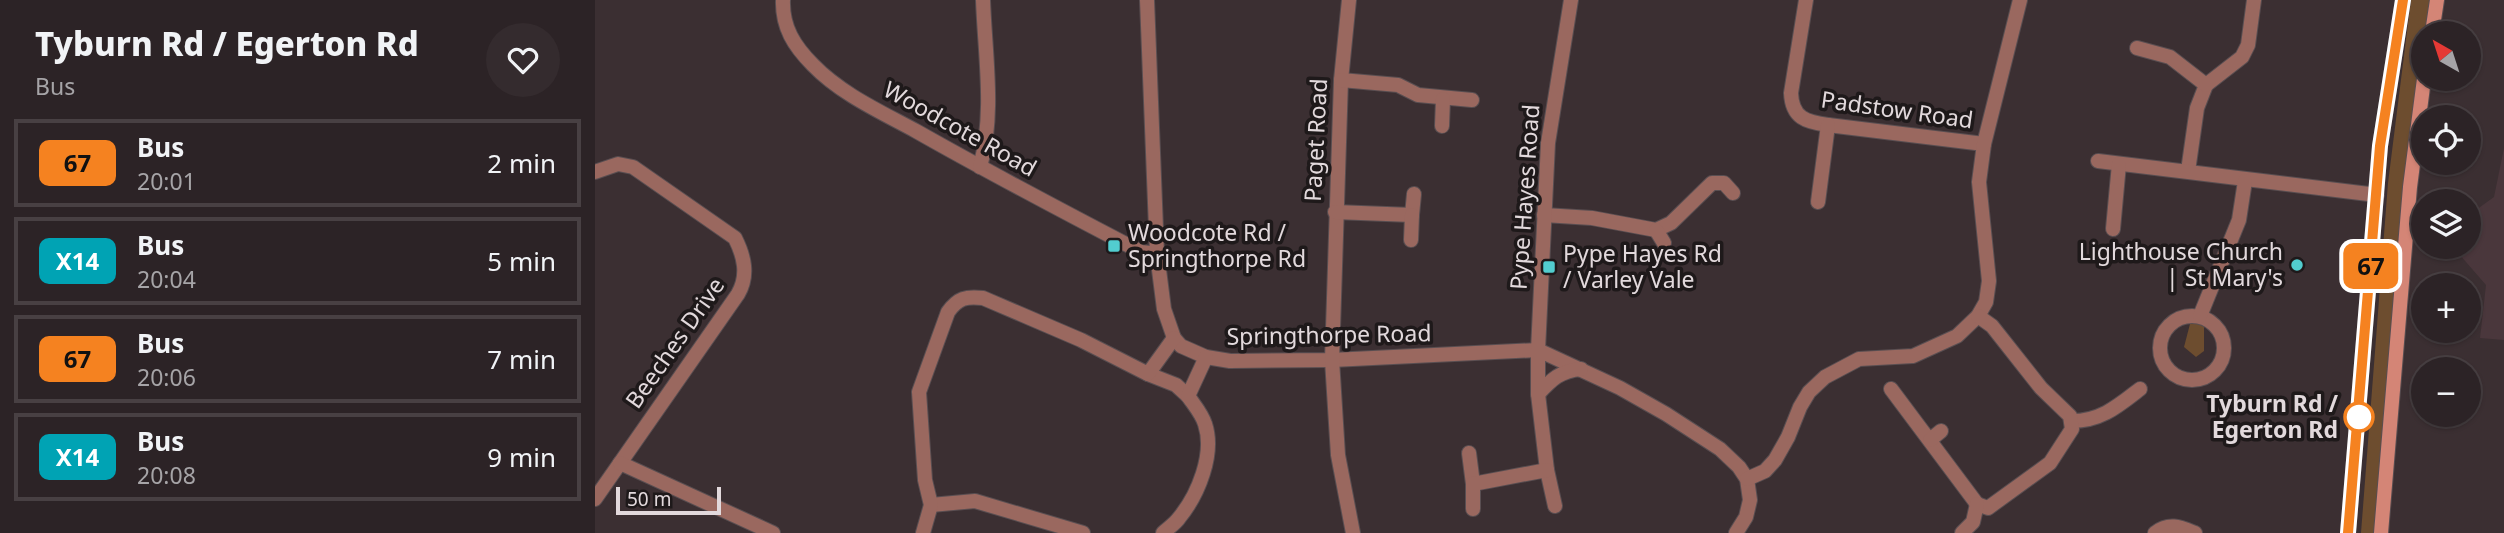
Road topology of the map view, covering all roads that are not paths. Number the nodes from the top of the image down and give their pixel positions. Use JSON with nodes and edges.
{"nodes":[{"id":1,"x":783,"y":0,"type":"edge"},
{"id":2,"x":983,"y":0,"type":"edge"},
{"id":3,"x":1147,"y":0,"type":"edge"},
{"id":4,"x":1349,"y":0,"type":"edge"},
{"id":5,"x":1571,"y":0,"type":"edge"},
{"id":6,"x":1805,"y":0,"type":"edge"},
{"id":7,"x":2020,"y":0,"type":"edge"},
{"id":8,"x":2254,"y":0,"type":"edge"},
{"id":9,"x":2403,"y":0,"type":"edge"},
{"id":10,"x":2437,"y":0,"type":"edge"},
{"id":11,"x":2434,"y":21,"type":"edge"},
{"id":12,"x":2137,"y":48,"type":"dead end"},
{"id":13,"x":1341,"y":80,"type":"junction"},
{"id":14,"x":2206,"y":85,"type":"junction"},
{"id":15,"x":2422,"y":91,"type":"edge"},
{"id":16,"x":1443,"y":99,"type":"junction"},
{"id":17,"x":1472,"y":100,"type":"dead end"},
{"id":18,"x":1828,"y":125,"type":"junction"},
{"id":19,"x":1443,"y":126,"type":"dead end"},
{"id":20,"x":1985,"y":144,"type":"junction"},
{"id":21,"x":2098,"y":161,"type":"dead end"},
{"id":22,"x":2119,"y":164,"type":"junction"},
{"id":23,"x":980,"y":167,"type":"junction"},
{"id":24,"x":2188,"y":171,"type":"junction"},
{"id":25,"x":595,"y":172,"type":"edge"},
{"id":26,"x":2245,"y":181,"type":"junction"},
{"id":27,"x":1733,"y":193,"type":"dead end"},
{"id":28,"x":1414,"y":194,"type":"dead end"},
{"id":29,"x":2377,"y":195,"type":"junction"},
{"id":30,"x":1818,"y":202,"type":"dead end"},
{"id":31,"x":1335,"y":212,"type":"junction"},
{"id":32,"x":1412,"y":215,"type":"junction"},
{"id":33,"x":1544,"y":215,"type":"junction"},
{"id":34,"x":2113,"y":229,"type":"dead end"},
{"id":35,"x":1411,"y":240,"type":"dead end"},
{"id":36,"x":1157,"y":254,"type":"junction"},
{"id":37,"x":1978,"y":316,"type":"junction"},
{"id":38,"x":2200,"y":316,"type":"junction"},
{"id":39,"x":1174,"y":338,"type":"junction"},
{"id":40,"x":1538,"y":349,"type":"junction"},
{"id":41,"x":1206,"y":357,"type":"junction"},
{"id":42,"x":1332,"y":360,"type":"junction"},
{"id":43,"x":1582,"y":369,"type":"junction"},
{"id":44,"x":1148,"y":374,"type":"junction"},
{"id":45,"x":1891,"y":389,"type":"dead end"},
{"id":46,"x":2140,"y":389,"type":"dead end"},
{"id":47,"x":1538,"y":394,"type":"junction"},
{"id":48,"x":1188,"y":396,"type":"junction"},
{"id":49,"x":2072,"y":421,"type":"junction"},
{"id":50,"x":1469,"y":453,"type":"dead end"},
{"id":51,"x":620,"y":464,"type":"junction"},
{"id":52,"x":1547,"y":470,"type":"junction"},
{"id":53,"x":1747,"y":479,"type":"junction"},
{"id":54,"x":1473,"y":484,"type":"junction"},
{"id":55,"x":595,"y":499,"type":"edge"},
{"id":56,"x":931,"y":505,"type":"junction"},
{"id":57,"x":1977,"y":505,"type":"junction"},
{"id":58,"x":1555,"y":506,"type":"dead end"},
{"id":59,"x":1473,"y":509,"type":"dead end"},
{"id":60,"x":773,"y":533,"type":"edge"},
{"id":61,"x":923,"y":533,"type":"edge"},
{"id":62,"x":1083,"y":533,"type":"edge"},
{"id":63,"x":1163,"y":533,"type":"edge"},
{"id":64,"x":1353,"y":533,"type":"edge"},
{"id":65,"x":1736,"y":533,"type":"edge"},
{"id":66,"x":1962,"y":533,"type":"edge"},
{"id":67,"x":2155,"y":533,"type":"edge"},
{"id":68,"x":2195,"y":533,"type":"edge"},
{"id":69,"x":2348,"y":533,"type":"edge"},
{"id":70,"x":2381,"y":533,"type":"edge"}],
"edges":[{"from":1,"to":23,"type":"street","name":"Woodcote Road"},
{"from":2,"to":23,"type":"street"},
{"from":3,"to":36,"type":"street"},
{"from":4,"to":13,"type":"street","name":"Paget Road"},
{"from":5,"to":33,"type":"street","name":"Pype Hayes Road"},
{"from":6,"to":18,"type":"street","name":"Padstow Road"},
{"from":7,"to":20,"type":"street"},
{"from":8,"to":14,"type":"street"},
{"from":9,"to":29,"type":"main road"},
{"from":10,"to":11,"type":"main road"},
{"from":12,"to":14,"type":"street"},
{"from":13,"to":16,"type":"street"},
{"from":13,"to":31,"type":"street","name":"Paget Road"},
{"from":14,"to":24,"type":"street"},
{"from":15,"to":70,"type":"main road"},
{"from":16,"to":17,"type":"street"},
{"from":16,"to":19,"type":"street"},
{"from":18,"to":20,"type":"street","name":"Padstow Road"},
{"from":18,"to":30,"type":"street"},
{"from":20,"to":37,"type":"street"},
{"from":21,"to":22,"type":"street"},
{"from":22,"to":24,"type":"street"},
{"from":22,"to":34,"type":"street"},
{"from":23,"to":36,"type":"street","name":"Woodcote Road"},
{"from":24,"to":26,"type":"street"},
{"from":25,"to":51,"type":"street","name":"Beeches Drive"},
{"from":26,"to":29,"type":"street"},
{"from":26,"to":38,"type":"street"},
{"from":27,"to":33,"type":"street"},
{"from":28,"to":32,"type":"street"},
{"from":29,"to":69,"type":"main road"},
{"from":31,"to":32,"type":"street"},
{"from":31,"to":42,"type":"street","name":"Paget Road"},
{"from":32,"to":35,"type":"street"},
{"from":33,"to":40,"type":"street","name":"Pype Hayes Road"},
{"from":36,"to":39,"type":"street"},
{"from":37,"to":49,"type":"street"},
{"from":37,"to":53,"type":"street"},
{"from":38,"to":38,"type":"street"},
{"from":39,"to":41,"type":"street","name":"Springthorpe Road"},
{"from":39,"to":44,"type":"street"},
{"from":40,"to":42,"type":"street","name":"Springthorpe Road"},
{"from":40,"to":43,"type":"street"},
{"from":40,"to":47,"type":"street","name":"Pype Hayes Road"},
{"from":41,"to":42,"type":"street","name":"Springthorpe Road"},
{"from":41,"to":48,"type":"street"},
{"from":42,"to":64,"type":"street","name":"Paget Road"},
{"from":43,"to":47,"type":"street"},
{"from":43,"to":53,"type":"street"},
{"from":44,"to":48,"type":"street"},
{"from":44,"to":56,"type":"street"},
{"from":45,"to":57,"type":"street"},
{"from":46,"to":49,"type":"street"},
{"from":47,"to":52,"type":"street","name":"Pype Hayes Road"},
{"from":48,"to":63,"type":"street"},
{"from":49,"to":57,"type":"street"},
{"from":50,"to":54,"type":"street"},
{"from":51,"to":55,"type":"street","name":"Beeches Drive"},
{"from":51,"to":60,"type":"street"},
{"from":52,"to":54,"type":"street"},
{"from":52,"to":58,"type":"street","name":"Pype Hayes Road"},
{"from":53,"to":65,"type":"street"},
{"from":54,"to":59,"type":"street"},
{"from":56,"to":61,"type":"street"},
{"from":56,"to":62,"type":"street"},
{"from":57,"to":66,"type":"street"},
{"from":67,"to":68,"type":"street"}]}
